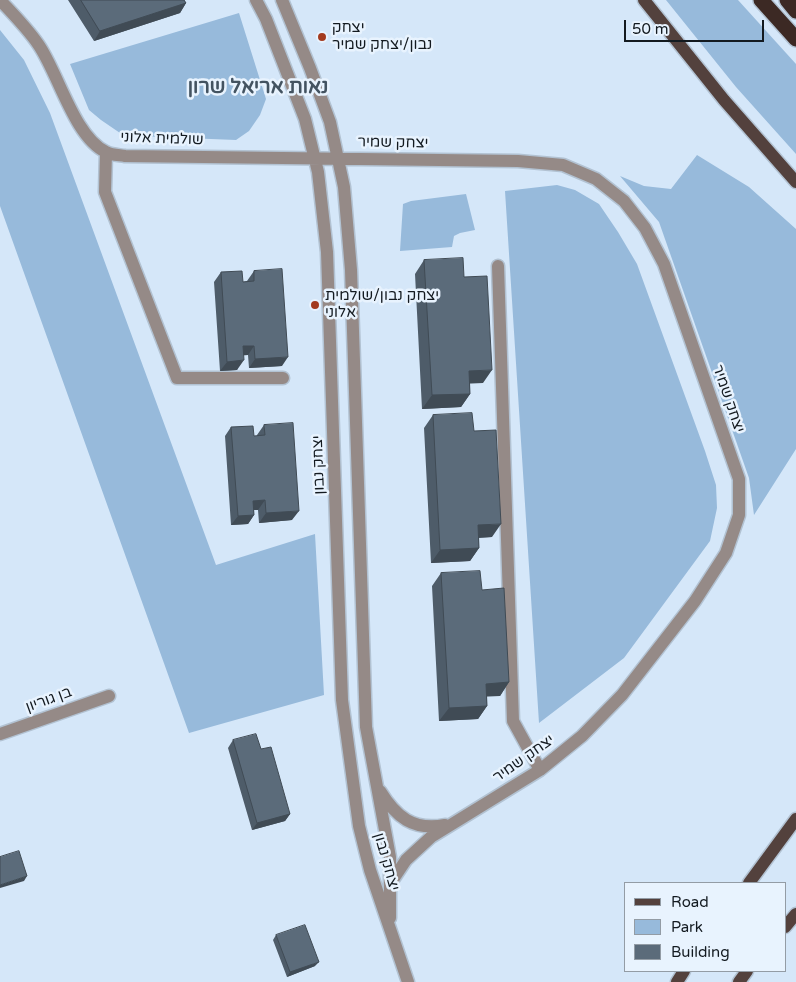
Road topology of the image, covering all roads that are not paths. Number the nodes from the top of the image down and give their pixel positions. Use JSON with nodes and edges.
{"nodes":[{"id":1,"x":0,"y":0,"type":"edge"},
{"id":2,"x":256,"y":0,"type":"edge"},
{"id":3,"x":282,"y":0,"type":"edge"},
{"id":4,"x":644,"y":0,"type":"edge"},
{"id":5,"x":761,"y":0,"type":"edge"},
{"id":6,"x":787,"y":0,"type":"edge"},
{"id":7,"x":796,"y":11,"type":"edge"},
{"id":8,"x":796,"y":39,"type":"edge"},
{"id":9,"x":106,"y":152,"type":"junction"},
{"id":10,"x":315,"y":159,"type":"junction"},
{"id":11,"x":339,"y":159,"type":"junction"},
{"id":12,"x":796,"y":182,"type":"edge"},
{"id":13,"x":498,"y":266,"type":"dead end"},
{"id":14,"x":283,"y":378,"type":"dead end"},
{"id":15,"x":109,"y":696,"type":"dead end"},
{"id":16,"x":0,"y":734,"type":"edge"},
{"id":17,"x":540,"y":770,"type":"junction"},
{"id":18,"x":376,"y":785,"type":"junction"},
{"id":19,"x":796,"y":820,"type":"edge"},
{"id":20,"x":454,"y":822,"type":"junction"},
{"id":21,"x":750,"y":882,"type":"edge"},
{"id":22,"x":390,"y":884,"type":"junction"},
{"id":23,"x":796,"y":914,"type":"edge"},
{"id":24,"x":786,"y":926,"type":"edge"},
{"id":25,"x":392,"y":935,"type":"junction"},
{"id":26,"x":408,"y":982,"type":"edge"}],
"edges":[{"from":1,"to":9,"type":"street","name":"שולמית אלוני"},
{"from":2,"to":10,"type":"street","name":"יצחק נבון"},
{"from":3,"to":11,"type":"street","name":"יצחק נבון"},
{"from":4,"to":12,"type":"main road"},
{"from":5,"to":8,"type":"highway"},
{"from":6,"to":7,"type":"highway"},
{"from":9,"to":10,"type":"street","name":"שולמית אלוני"},
{"from":9,"to":14,"type":"street"},
{"from":10,"to":11,"type":"street","name":"יצחק שמיר"},
{"from":10,"to":25,"type":"street","name":"יצחק נבון"},
{"from":11,"to":17,"type":"street","name":"יצחק שמיר"},
{"from":11,"to":18,"type":"street","name":"יצחק נבון"},
{"from":13,"to":17,"type":"street"},
{"from":15,"to":16,"type":"street","name":"בן גוריון"},
{"from":17,"to":20,"type":"street","name":"יצחק שמיר"},
{"from":18,"to":20,"type":"street","name":"יצחק שמיר"},
{"from":18,"to":22,"type":"street","name":"יצחק נבון"},
{"from":19,"to":21,"type":"main road"},
{"from":20,"to":22,"type":"street","name":"יצחק שמיר"},
{"from":22,"to":25,"type":"street","name":"יצחק נבון"},
{"from":23,"to":24,"type":"main road"},
{"from":25,"to":26,"type":"street","name":"יצחק נבון"}]}
